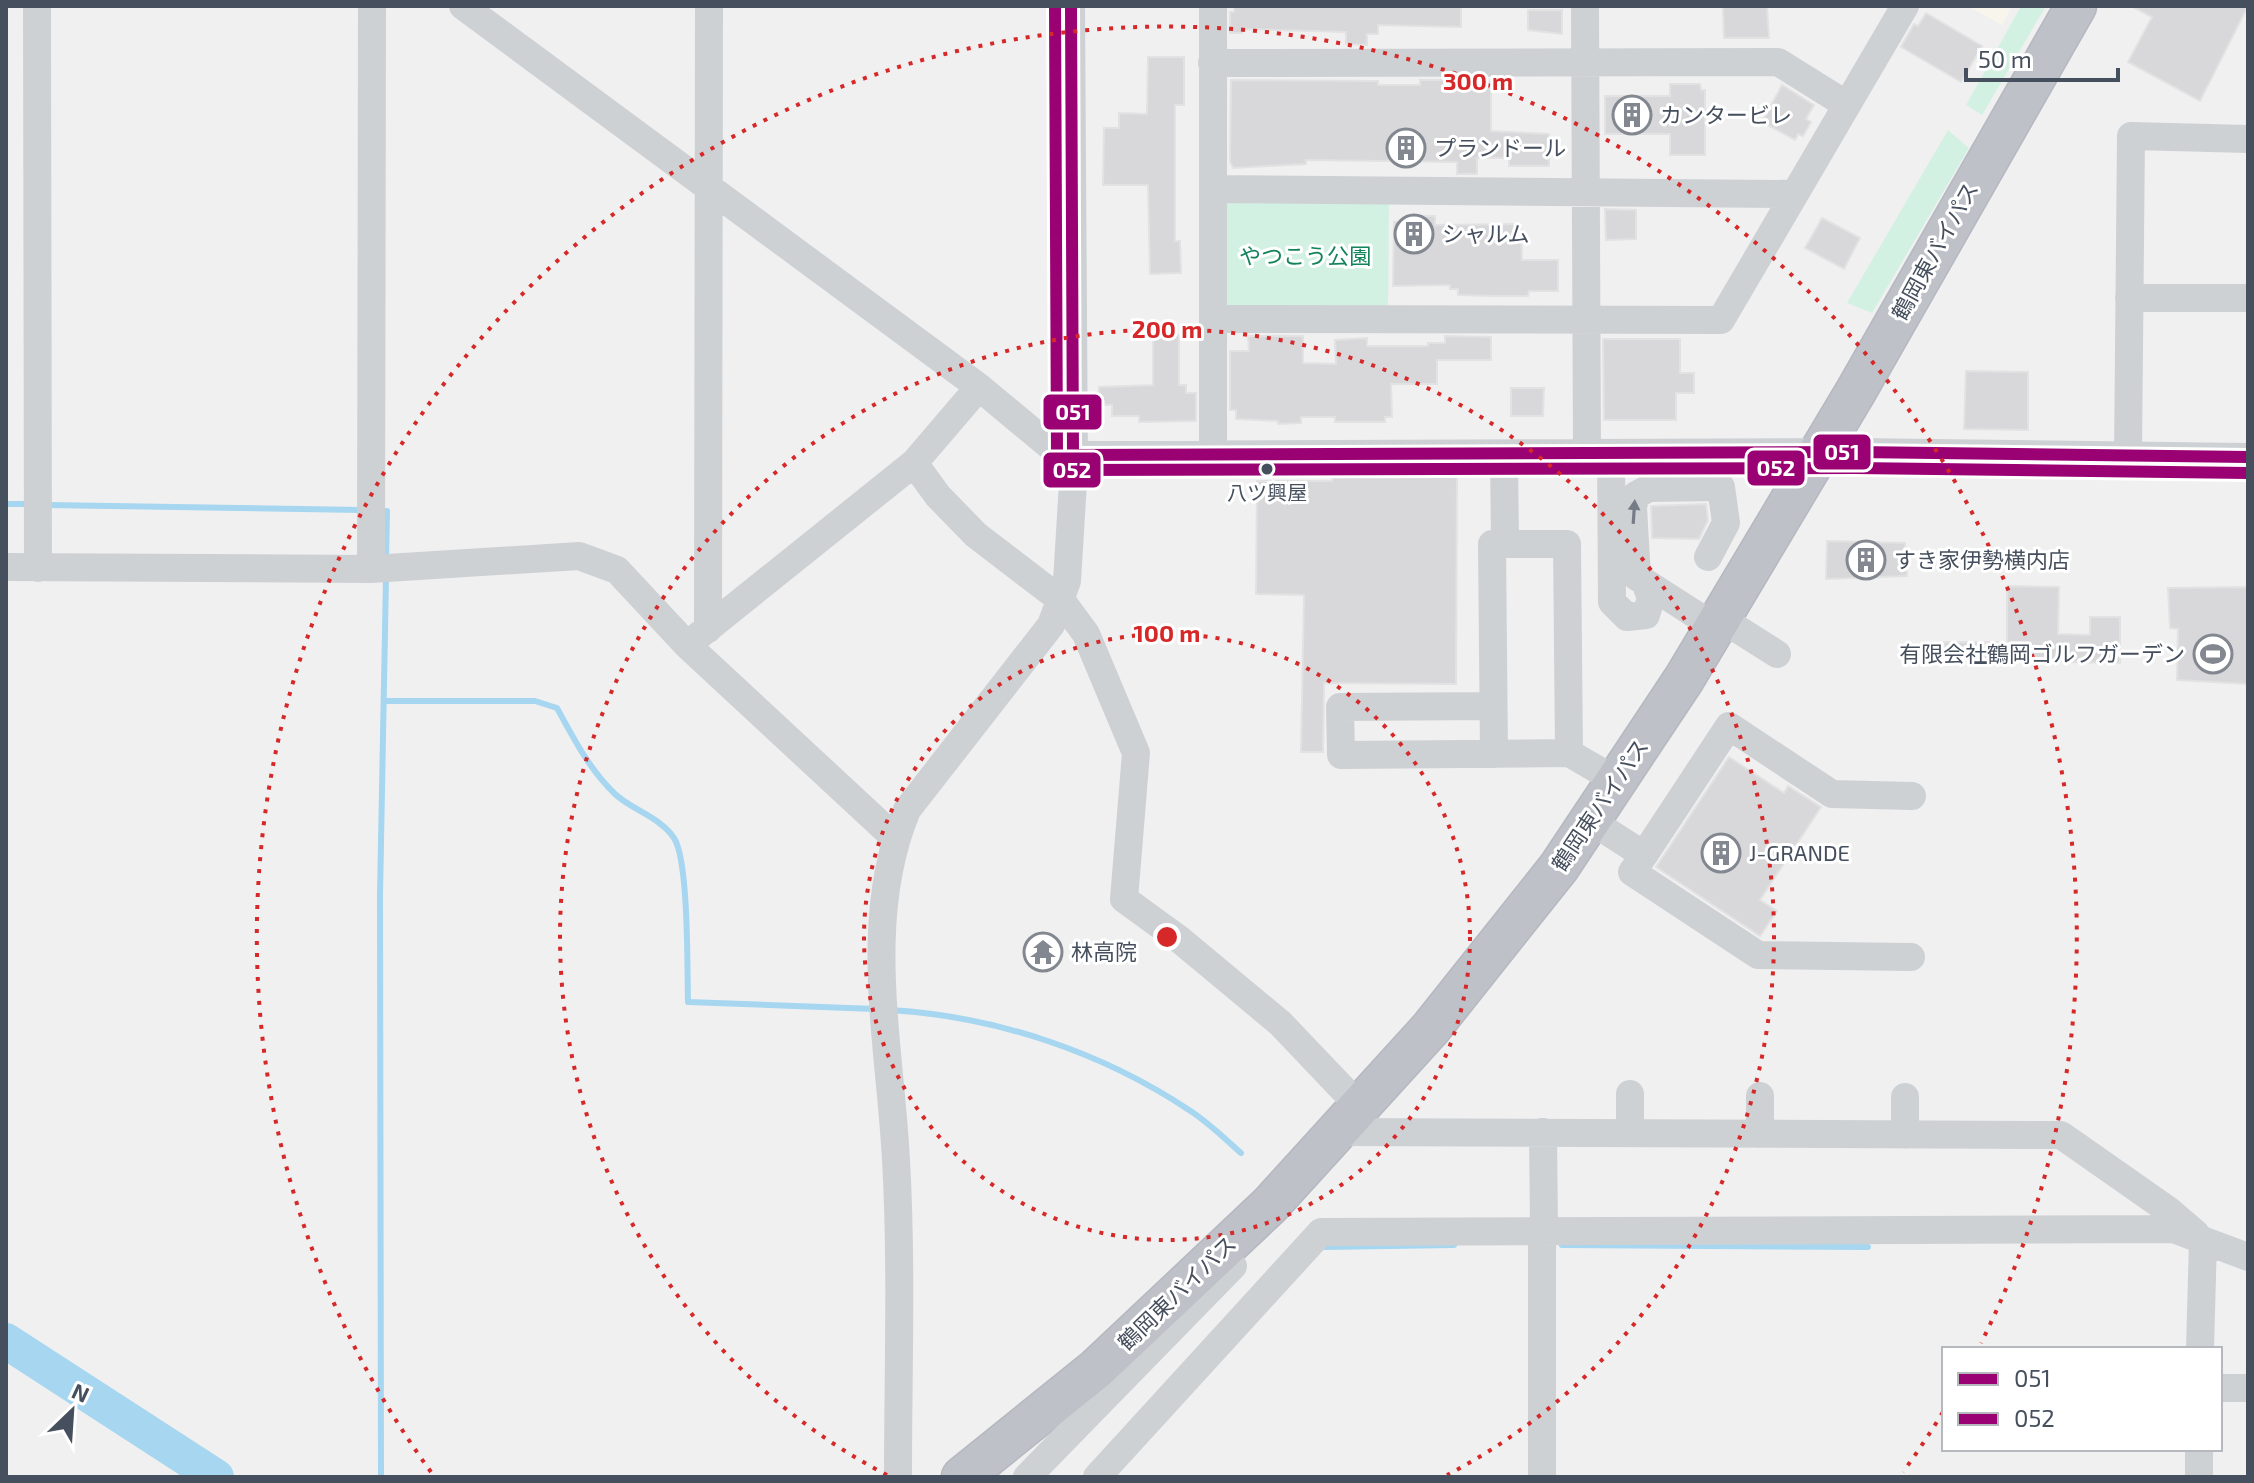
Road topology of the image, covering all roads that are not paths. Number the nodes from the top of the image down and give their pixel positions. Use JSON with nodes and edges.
{"nodes":[{"id":1,"x":37,"y":6,"type":"edge"},
{"id":2,"x":372,"y":6,"type":"edge"},
{"id":3,"x":463,"y":6,"type":"edge"},
{"id":4,"x":709,"y":6,"type":"edge"},
{"id":5,"x":1071,"y":6,"type":"edge"},
{"id":6,"x":1213,"y":6,"type":"edge"},
{"id":7,"x":1585,"y":6,"type":"edge"},
{"id":8,"x":1905,"y":6,"type":"edge"},
{"id":9,"x":2076,"y":6,"type":"edge"},
{"id":10,"x":1585,"y":61,"type":"junction"},
{"id":11,"x":1212,"y":63,"type":"junction"},
{"id":12,"x":1847,"y":105,"type":"junction"},
{"id":13,"x":2248,"y":139,"type":"edge"},
{"id":14,"x":710,"y":189,"type":"junction"},
{"id":15,"x":1213,"y":189,"type":"junction"},
{"id":16,"x":1586,"y":193,"type":"junction"},
{"id":17,"x":1794,"y":194,"type":"junction"},
{"id":18,"x":2129,"y":298,"type":"junction"},
{"id":19,"x":2248,"y":298,"type":"edge"},
{"id":20,"x":1213,"y":319,"type":"junction"},
{"id":21,"x":1589,"y":322,"type":"junction"},
{"id":22,"x":979,"y":387,"type":"junction"},
{"id":23,"x":1820,"y":452,"type":"junction"},
{"id":24,"x":1599,"y":453,"type":"junction"},
{"id":25,"x":1504,"y":454,"type":"junction"},
{"id":26,"x":1213,"y":455,"type":"junction"},
{"id":27,"x":2128,"y":456,"type":"junction"},
{"id":28,"x":2248,"y":457,"type":"edge"},
{"id":29,"x":1073,"y":461,"type":"junction"},
{"id":30,"x":914,"y":463,"type":"junction"},
{"id":31,"x":1505,"y":544,"type":"junction"},
{"id":32,"x":1755,"y":560,"type":"junction"},
{"id":33,"x":6,"y":567,"type":"edge"},
{"id":34,"x":38,"y":568,"type":"junction"},
{"id":35,"x":371,"y":569,"type":"junction"},
{"id":36,"x":1646,"y":585,"type":"junction"},
{"id":37,"x":1061,"y":600,"type":"junction"},
{"id":38,"x":1718,"y":623,"type":"junction"},
{"id":39,"x":697,"y":637,"type":"junction"},
{"id":40,"x":1777,"y":654,"type":"dead end"},
{"id":41,"x":1493,"y":706,"type":"junction"},
{"id":42,"x":1569,"y":753,"type":"junction"},
{"id":43,"x":1494,"y":754,"type":"junction"},
{"id":44,"x":1617,"y":781,"type":"junction"},
{"id":45,"x":1912,"y":796,"type":"dead end"},
{"id":46,"x":1591,"y":821,"type":"junction"},
{"id":47,"x":895,"y":838,"type":"junction"},
{"id":48,"x":1644,"y":855,"type":"junction"},
{"id":49,"x":1911,"y":957,"type":"dead end"},
{"id":50,"x":1630,"y":1094,"type":"dead end"},
{"id":51,"x":1760,"y":1096,"type":"dead end"},
{"id":52,"x":1905,"y":1097,"type":"dead end"},
{"id":53,"x":1350,"y":1120,"type":"junction"},
{"id":54,"x":1543,"y":1132,"type":"junction"},
{"id":55,"x":1630,"y":1133,"type":"junction"},
{"id":56,"x":1760,"y":1134,"type":"junction"},
{"id":57,"x":1905,"y":1135,"type":"junction"},
{"id":58,"x":1270,"y":1205,"type":"junction"},
{"id":59,"x":1543,"y":1229,"type":"junction"},
{"id":60,"x":2203,"y":1240,"type":"junction"},
{"id":61,"x":2248,"y":1257,"type":"edge"},
{"id":62,"x":2200,"y":1347,"type":"edge"},
{"id":63,"x":2222,"y":1388,"type":"edge"},
{"id":64,"x":2248,"y":1388,"type":"edge"},
{"id":65,"x":2199,"y":1451,"type":"edge"},
{"id":66,"x":891,"y":1472,"type":"edge"},
{"id":67,"x":962,"y":1477,"type":"edge"},
{"id":68,"x":1027,"y":1477,"type":"edge"},
{"id":69,"x":1097,"y":1477,"type":"edge"},
{"id":70,"x":1542,"y":1477,"type":"edge"},
{"id":71,"x":2199,"y":1477,"type":"edge"}],
"edges":[{"from":1,"to":34,"type":"street"},
{"from":2,"to":35,"type":"street"},
{"from":3,"to":14,"type":"street"},
{"from":4,"to":14,"type":"street"},
{"from":5,"to":29,"type":"street"},
{"from":6,"to":11,"type":"street"},
{"from":7,"to":10,"type":"street"},
{"from":8,"to":12,"type":"street"},
{"from":9,"to":23,"type":"highway","name":"鶴岡東バイパス"},
{"from":10,"to":11,"type":"street"},
{"from":10,"to":12,"type":"street"},
{"from":10,"to":16,"type":"street"},
{"from":11,"to":15,"type":"street"},
{"from":12,"to":17,"type":"street"},
{"from":13,"to":18,"type":"street"},
{"from":14,"to":22,"type":"street"},
{"from":14,"to":39,"type":"street"},
{"from":15,"to":16,"type":"street"},
{"from":15,"to":20,"type":"street"},
{"from":16,"to":17,"type":"street"},
{"from":16,"to":21,"type":"street"},
{"from":17,"to":21,"type":"street"},
{"from":18,"to":19,"type":"street"},
{"from":18,"to":27,"type":"street"},
{"from":20,"to":21,"type":"street"},
{"from":20,"to":26,"type":"street"},
{"from":21,"to":24,"type":"street"},
{"from":22,"to":29,"type":"street"},
{"from":22,"to":30,"type":"street"},
{"from":23,"to":24,"type":"street"},
{"from":23,"to":27,"type":"street"},
{"from":23,"to":32,"type":"highway","name":"鶴岡東バイパス"},
{"from":24,"to":25,"type":"street"},
{"from":24,"to":36,"type":"street"},
{"from":25,"to":26,"type":"street"},
{"from":25,"to":31,"type":"street"},
{"from":26,"to":29,"type":"street"},
{"from":27,"to":28,"type":"street"},
{"from":29,"to":37,"type":"street"},
{"from":30,"to":37,"type":"street"},
{"from":30,"to":39,"type":"street"},
{"from":31,"to":41,"type":"street"},
{"from":31,"to":42,"type":"street"},
{"from":36,"to":32,"type":"street","one_way":true},
{"from":32,"to":38,"type":"highway","name":"鶴岡東バイパス"},
{"from":33,"to":34,"type":"street"},
{"from":34,"to":35,"type":"street"},
{"from":35,"to":39,"type":"street"},
{"from":36,"to":38,"type":"street"},
{"from":37,"to":47,"type":"street"},
{"from":37,"to":53,"type":"street"},
{"from":38,"to":40,"type":"street"},
{"from":38,"to":44,"type":"highway","name":"鶴岡東バイパス"},
{"from":39,"to":47,"type":"street"},
{"from":41,"to":43,"type":"street"},
{"from":41,"to":43,"type":"street"},
{"from":42,"to":43,"type":"street"},
{"from":42,"to":44,"type":"street"},
{"from":44,"to":46,"type":"highway","name":"鶴岡東バイパス"},
{"from":45,"to":48,"type":"street"},
{"from":46,"to":48,"type":"street"},
{"from":46,"to":53,"type":"highway","name":"鶴岡東バイパス"},
{"from":47,"to":66,"type":"street"},
{"from":48,"to":49,"type":"street"},
{"from":50,"to":55,"type":"street"},
{"from":51,"to":56,"type":"street"},
{"from":52,"to":57,"type":"street"},
{"from":53,"to":54,"type":"street"},
{"from":53,"to":58,"type":"highway","name":"鶴岡東バイパス"},
{"from":54,"to":55,"type":"street"},
{"from":54,"to":59,"type":"street"},
{"from":55,"to":56,"type":"street"},
{"from":56,"to":57,"type":"street"},
{"from":57,"to":60,"type":"street"},
{"from":58,"to":67,"type":"highway","name":"鶴岡東バイパス"},
{"from":58,"to":68,"type":"street"},
{"from":59,"to":60,"type":"street"},
{"from":59,"to":69,"type":"street"},
{"from":59,"to":70,"type":"street"},
{"from":60,"to":61,"type":"street"},
{"from":60,"to":62,"type":"street"},
{"from":63,"to":64,"type":"street"},
{"from":65,"to":71,"type":"street"}]}
